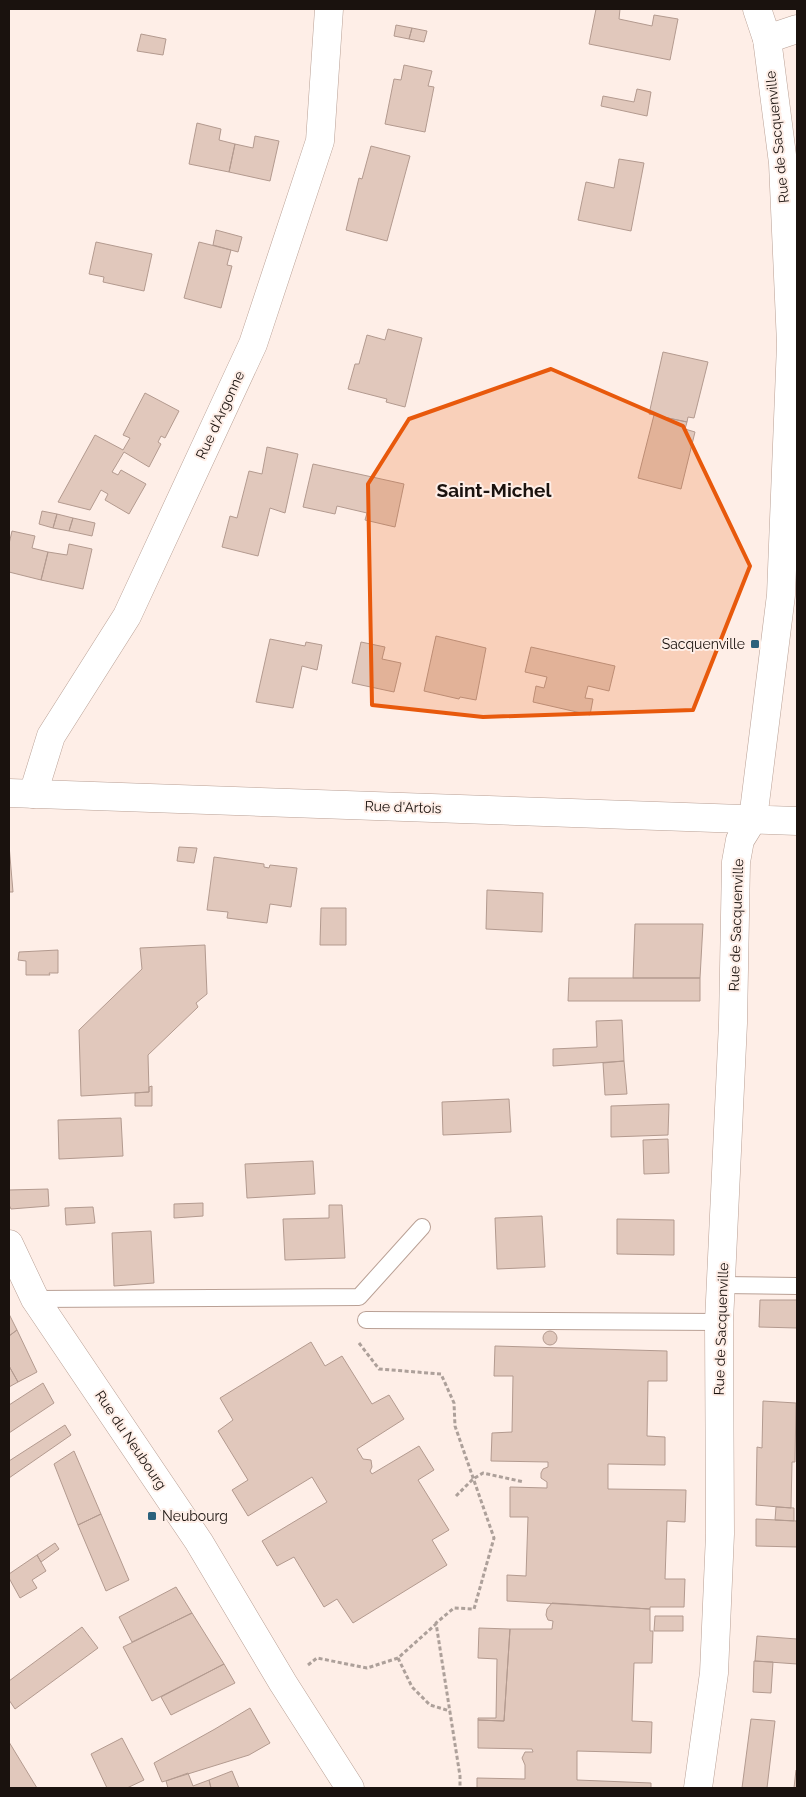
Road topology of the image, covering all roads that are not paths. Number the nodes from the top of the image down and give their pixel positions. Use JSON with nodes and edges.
{"nodes":[{"id":1,"x":330,"y":9,"type":"edge"},
{"id":2,"x":757,"y":9,"type":"edge"},
{"id":3,"x":797,"y":29,"type":"edge"},
{"id":4,"x":767,"y":39,"type":"junction"},
{"id":5,"x":794,"y":344,"type":"edge"},
{"id":6,"x":21,"y":794,"type":"edge"},
{"id":7,"x":753,"y":819,"type":"junction"},
{"id":8,"x":797,"y":821,"type":"edge"},
{"id":9,"x":422,"y":1227,"type":"dead end"},
{"id":10,"x":9,"y":1244,"type":"edge"},
{"id":11,"x":721,"y":1285,"type":"junction"},
{"id":12,"x":797,"y":1286,"type":"edge"},
{"id":13,"x":35,"y":1299,"type":"junction"},
{"id":14,"x":366,"y":1320,"type":"road end"},
{"id":15,"x":719,"y":1322,"type":"junction"},
{"id":16,"x":350,"y":1788,"type":"edge"},
{"id":17,"x":698,"y":1788,"type":"edge"}],
"edges":[{"from":1,"to":6,"type":"street","name":"Rue d'Argonne"},
{"from":2,"to":4,"type":"street","name":"Rue de Sacquenville"},
{"from":3,"to":4,"type":"street"},
{"from":4,"to":5,"type":"street","name":"Rue de Sacquenville"},
{"from":5,"to":7,"type":"street","name":"Rue de Sacquenville"},
{"from":6,"to":7,"type":"street","name":"Rue d'Artois"},
{"from":7,"to":8,"type":"street","name":"Rue d'Artois"},
{"from":7,"to":11,"type":"street","name":"Rue de Sacquenville"},
{"from":9,"to":13,"type":"lane"},
{"from":10,"to":13,"type":"street","name":"Rue du Neubourg"},
{"from":11,"to":12,"type":"lane"},
{"from":11,"to":15,"type":"street","name":"Rue de Sacquenville"},
{"from":13,"to":16,"type":"street","name":"Rue du Neubourg"},
{"from":14,"to":15,"type":"lane"},
{"from":15,"to":17,"type":"street","name":"Rue de Sacquenville"}]}
